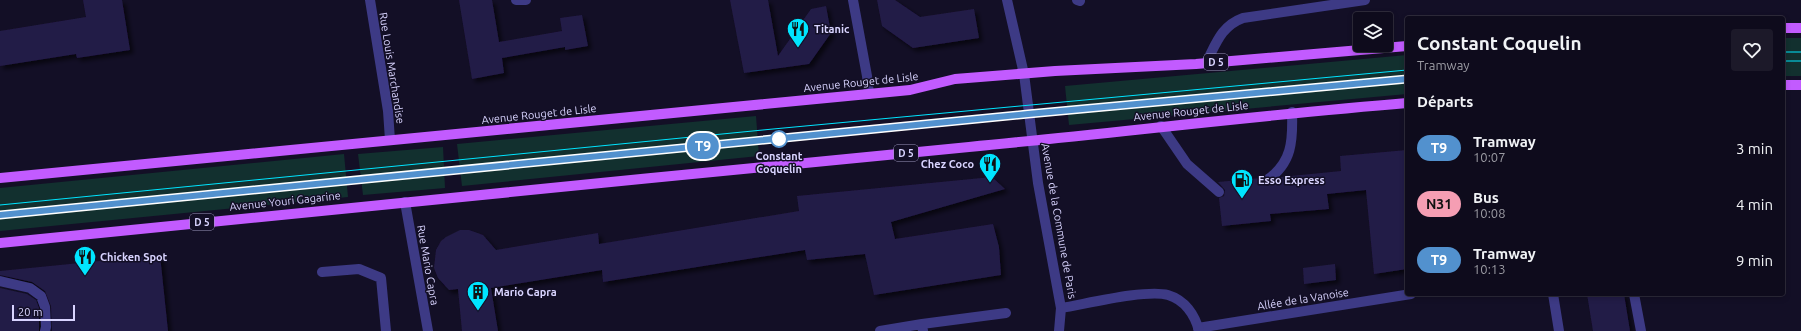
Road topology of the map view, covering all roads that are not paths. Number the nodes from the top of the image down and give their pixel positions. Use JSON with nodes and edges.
{"nodes":[{"id":1,"x":370,"y":0,"type":"edge"},
{"id":2,"x":516,"y":0,"type":"edge"},
{"id":3,"x":526,"y":0,"type":"edge"},
{"id":4,"x":853,"y":0,"type":"edge"},
{"id":5,"x":1007,"y":0,"type":"edge"},
{"id":6,"x":1364,"y":0,"type":"edge"},
{"id":7,"x":1785,"y":28,"type":"edge"},
{"id":8,"x":1801,"y":28,"type":"edge"},
{"id":9,"x":1405,"y":46,"type":"edge"},
{"id":10,"x":1206,"y":63,"type":"junction"},
{"id":11,"x":1024,"y":74,"type":"junction"},
{"id":12,"x":1785,"y":85,"type":"edge"},
{"id":13,"x":1801,"y":85,"type":"edge"},
{"id":14,"x":869,"y":94,"type":"junction"},
{"id":15,"x":1405,"y":103,"type":"edge"},
{"id":16,"x":1292,"y":112,"type":"junction"},
{"id":17,"x":1161,"y":126,"type":"junction"},
{"id":18,"x":390,"y":140,"type":"junction"},
{"id":19,"x":1032,"y":140,"type":"junction"},
{"id":20,"x":0,"y":178,"type":"edge"},
{"id":21,"x":1267,"y":180,"type":"dead end"},
{"id":22,"x":1219,"y":192,"type":"dead end"},
{"id":23,"x":405,"y":202,"type":"junction"},
{"id":24,"x":0,"y":243,"type":"edge"},
{"id":25,"x":322,"y":272,"type":"dead end"},
{"id":26,"x":0,"y":281,"type":"edge"},
{"id":27,"x":1405,"y":295,"type":"edge"},
{"id":28,"x":1553,"y":296,"type":"edge"},
{"id":29,"x":1634,"y":296,"type":"edge"},
{"id":30,"x":1061,"y":308,"type":"junction"},
{"id":31,"x":1006,"y":313,"type":"dead end"},
{"id":32,"x":923,"y":328,"type":"edge"},
{"id":33,"x":1198,"y":329,"type":"edge"},
{"id":34,"x":45,"y":331,"type":"edge"},
{"id":35,"x":386,"y":331,"type":"edge"},
{"id":36,"x":428,"y":331,"type":"edge"},
{"id":37,"x":880,"y":331,"type":"edge"},
{"id":38,"x":1059,"y":331,"type":"edge"},
{"id":39,"x":1559,"y":331,"type":"edge"},
{"id":40,"x":1641,"y":331,"type":"edge"}],
"edges":[{"from":1,"to":18,"type":"street","name":"Rue Louis Marchandise"},
{"from":2,"to":3,"type":"street"},
{"from":4,"to":14,"type":"street"},
{"from":5,"to":11,"type":"street","name":"Avenue de la Commune de Paris"},
{"from":6,"to":10,"type":"street"},
{"from":7,"to":8,"type":"main road"},
{"from":9,"to":10,"type":"main road","name":"Avenue Rouget de Lisle","number":"D 5"},
{"from":10,"to":11,"type":"main road","name":"Avenue Rouget de Lisle","number":"D 5"},
{"from":11,"to":14,"type":"main road","name":"Avenue Rouget de Lisle","number":"D 5"},
{"from":11,"to":19,"type":"street","name":"Avenue de la Commune de Paris"},
{"from":12,"to":13,"type":"main road"},
{"from":14,"to":18,"type":"main road","name":"Avenue Rouget de Lisle","number":"D 5"},
{"from":15,"to":16,"type":"main road","name":"Avenue Rouget de Lisle","number":"D 5"},
{"from":16,"to":17,"type":"main road","name":"Avenue Rouget de Lisle","number":"D 5"},
{"from":16,"to":21,"type":"street"},
{"from":17,"to":19,"type":"main road","name":"Avenue Rouget de Lisle","number":"D 5"},
{"from":17,"to":22,"type":"street"},
{"from":18,"to":20,"type":"main road","number":"D 5"},
{"from":19,"to":23,"type":"main road","name":"Avenue Rouget de Lisle","number":"D 5"},
{"from":19,"to":30,"type":"street","name":"Avenue de la Commune de Paris"},
{"from":23,"to":24,"type":"main road","name":"Avenue Youri Gagarine","number":"D 5"},
{"from":23,"to":36,"type":"street","name":"Rue Mario Capra"},
{"from":25,"to":35,"type":"street"},
{"from":26,"to":34,"type":"street"},
{"from":27,"to":33,"type":"street","name":"Allée de la Vanoise"},
{"from":28,"to":39,"type":"street"},
{"from":29,"to":40,"type":"street"},
{"from":30,"to":33,"type":"street"},
{"from":30,"to":38,"type":"street","name":"Avenue de la Commune de Paris"},
{"from":31,"to":32,"type":"street"},
{"from":32,"to":37,"type":"street"}]}
